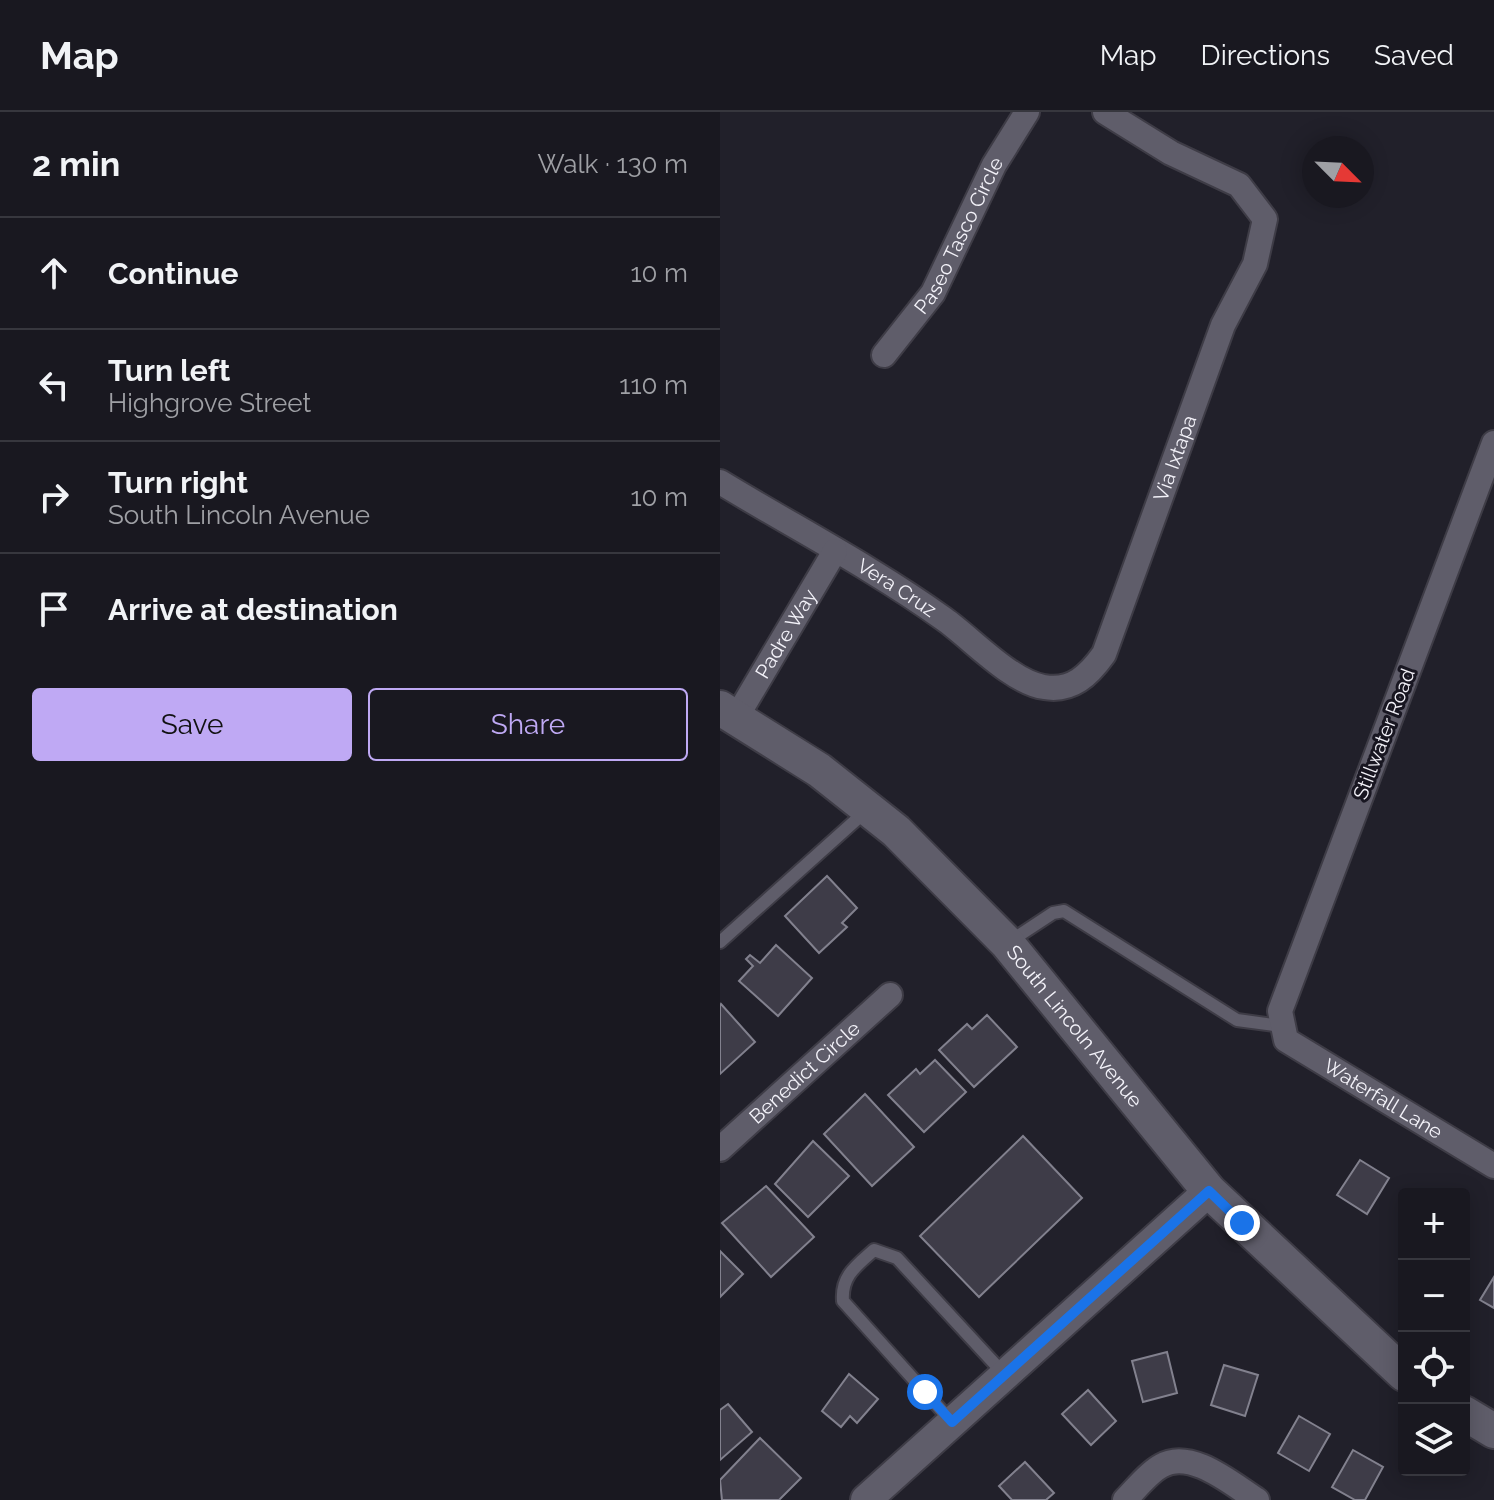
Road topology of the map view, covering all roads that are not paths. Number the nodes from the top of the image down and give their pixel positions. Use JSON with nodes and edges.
{"nodes":[{"id":1,"x":1027,"y":112,"type":"edge"},
{"id":2,"x":1105,"y":112,"type":"edge"},
{"id":3,"x":884,"y":355,"type":"dead end"},
{"id":4,"x":1494,"y":443,"type":"edge"},
{"id":5,"x":720,"y":482,"type":"edge"},
{"id":6,"x":835,"y":551,"type":"junction"},
{"id":7,"x":1069,"y":686,"type":"joint"},
{"id":8,"x":728,"y":713,"type":"edge"},
{"id":9,"x":868,"y":809,"type":"junction"},
{"id":10,"x":720,"y":942,"type":"edge"},
{"id":11,"x":1007,"y":943,"type":"junction"},
{"id":12,"x":890,"y":995,"type":"dead end"},
{"id":13,"x":1281,"y":1026,"type":"junction"},
{"id":14,"x":720,"y":1149,"type":"edge"},
{"id":15,"x":1494,"y":1166,"type":"edge"},
{"id":16,"x":1209,"y":1191,"type":"junction"},
{"id":17,"x":1398,"y":1368,"type":"edge"},
{"id":18,"x":1005,"y":1375,"type":"junction"},
{"id":19,"x":1470,"y":1417,"type":"edge"},
{"id":20,"x":952,"y":1422,"type":"junction"},
{"id":21,"x":1494,"y":1431,"type":"edge"},
{"id":22,"x":866,"y":1500,"type":"edge"},
{"id":23,"x":1125,"y":1500,"type":"edge"},
{"id":24,"x":1257,"y":1500,"type":"edge"}],
"edges":[{"from":1,"to":3,"type":"street","name":"Paseo Tasco Circle"},
{"from":2,"to":7,"type":"street","name":"Via Ixtapa"},
{"from":4,"to":13,"type":"street","name":"Stillwater Road"},
{"from":5,"to":6,"type":"street","name":"Vera Cruz"},
{"from":6,"to":7,"type":"street","name":"Vera Cruz"},
{"from":6,"to":8,"type":"street","name":"Padre Way"},
{"from":8,"to":9,"type":"main road","name":"South Lincoln Avenue"},
{"from":9,"to":10,"type":"lane"},
{"from":9,"to":11,"type":"main road","name":"South Lincoln Avenue"},
{"from":11,"to":13,"type":"lane"},
{"from":11,"to":16,"type":"main road","name":"South Lincoln Avenue"},
{"from":12,"to":14,"type":"street","name":"Benedict Circle"},
{"from":13,"to":15,"type":"street","name":"Waterfall Lane"},
{"from":16,"to":17,"type":"main road","name":"South Lincoln Avenue"},
{"from":16,"to":18,"type":"street"},
{"from":18,"to":20,"type":"street"},
{"from":18,"to":20,"type":"lane"},
{"from":19,"to":21,"type":"main road"},
{"from":20,"to":22,"type":"street"},
{"from":23,"to":24,"type":"street"}]}
